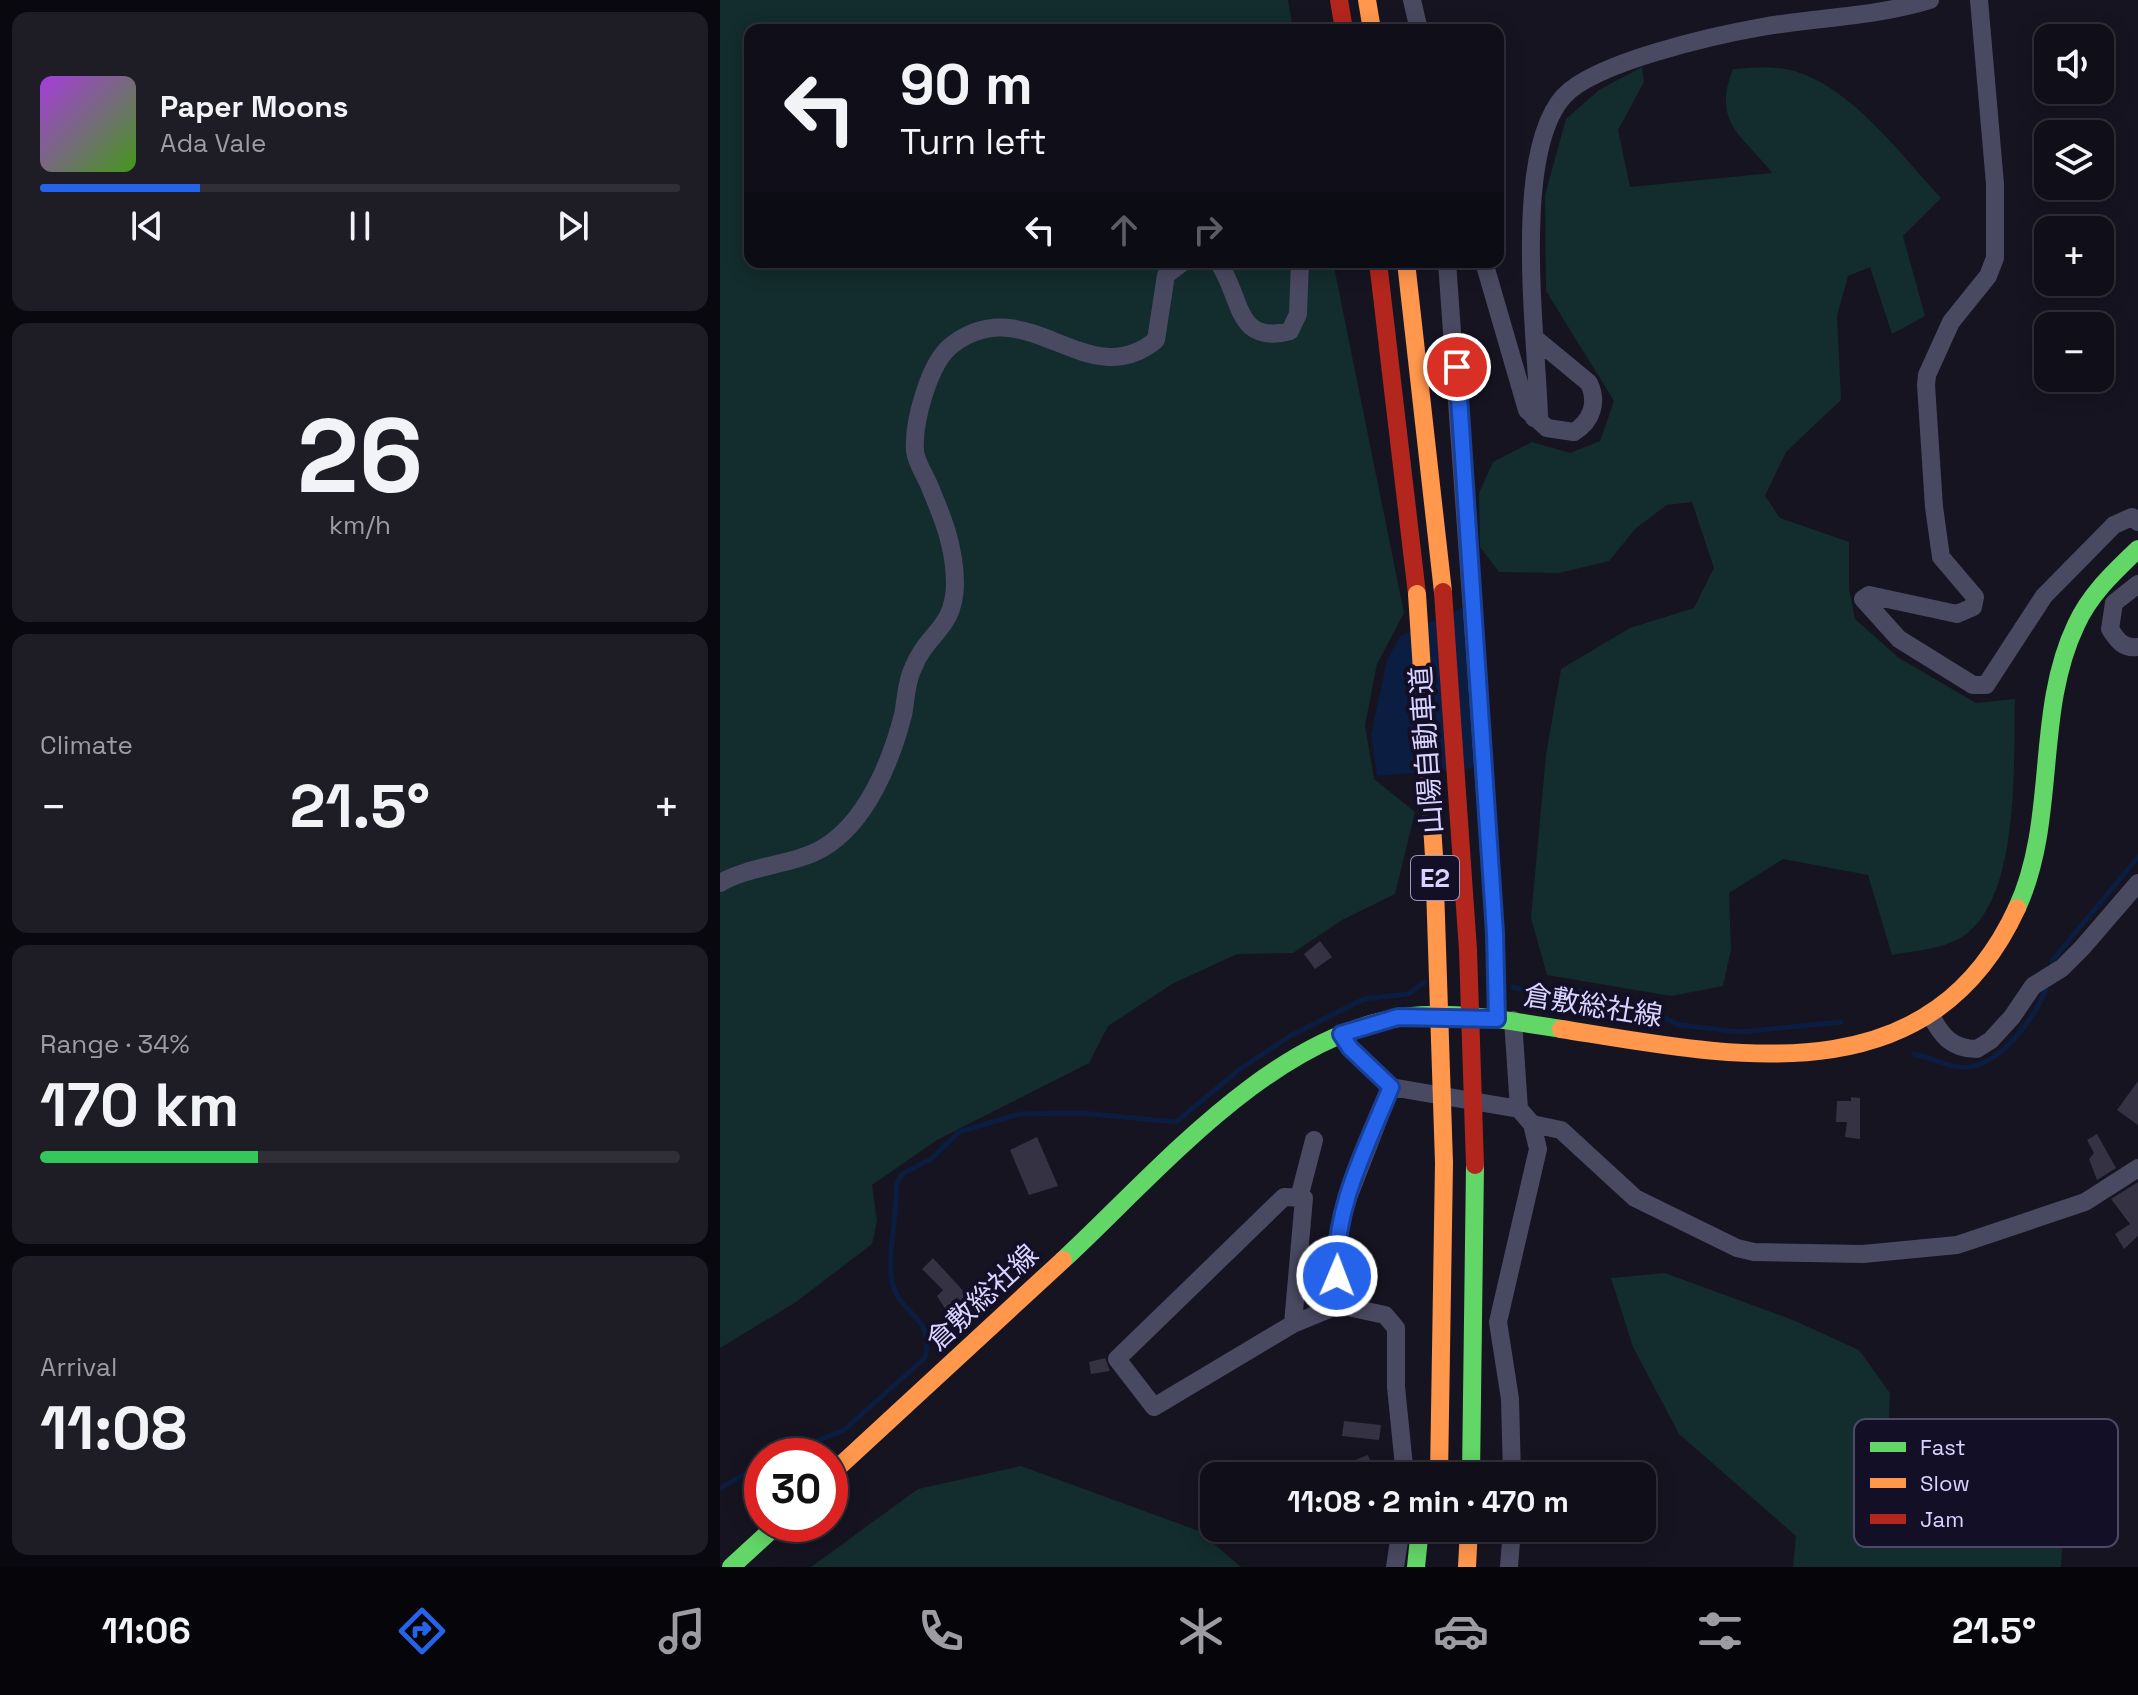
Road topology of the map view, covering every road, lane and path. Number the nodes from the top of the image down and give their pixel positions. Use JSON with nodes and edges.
{"nodes":[{"id":1,"x":1339,"y":0,"type":"edge"},
{"id":2,"x":1367,"y":0,"type":"edge"},
{"id":3,"x":1412,"y":0,"type":"edge"},
{"id":4,"x":1930,"y":0,"type":"edge"},
{"id":5,"x":1979,"y":0,"type":"edge"},
{"id":6,"x":1343,"y":24,"type":"edge"},
{"id":7,"x":1371,"y":24,"type":"edge"},
{"id":8,"x":1418,"y":24,"type":"edge"},
{"id":9,"x":1175,"y":268,"type":"edge"},
{"id":10,"x":1222,"y":268,"type":"edge"},
{"id":11,"x":1300,"y":268,"type":"edge"},
{"id":12,"x":1379,"y":268,"type":"edge"},
{"id":13,"x":1407,"y":268,"type":"edge"},
{"id":14,"x":1447,"y":268,"type":"edge"},
{"id":15,"x":1486,"y":268,"type":"edge"},
{"id":16,"x":1537,"y":340,"type":"junction"},
{"id":17,"x":1534,"y":418,"type":"junction"},
{"id":18,"x":2138,"y":522,"type":"edge"},
{"id":19,"x":2138,"y":549,"type":"edge"},
{"id":20,"x":2138,"y":584,"type":"edge"},
{"id":21,"x":2138,"y":647,"type":"edge"},
{"id":22,"x":720,"y":883,"type":"edge"},
{"id":23,"x":2138,"y":883,"type":"edge"},
{"id":24,"x":1930,"y":1014,"type":"junction"},
{"id":25,"x":1505,"y":1019,"type":"junction"},
{"id":26,"x":1341,"y":1034,"type":"junction"},
{"id":27,"x":1391,"y":1087,"type":"junction"},
{"id":28,"x":1525,"y":1117,"type":"junction"},
{"id":29,"x":1314,"y":1140,"type":"dead end"},
{"id":30,"x":2138,"y":1168,"type":"edge"},
{"id":31,"x":1299,"y":1198,"type":"junction"},
{"id":32,"x":1444,"y":1291,"type":"junction"},
{"id":33,"x":1476,"y":1294,"type":"junction"},
{"id":34,"x":1339,"y":1305,"type":"junction"},
{"id":35,"x":1293,"y":1324,"type":"junction"},
{"id":36,"x":848,"y":1458,"type":"edge"},
{"id":37,"x":1404,"y":1462,"type":"edge"},
{"id":38,"x":1426,"y":1462,"type":"edge"},
{"id":39,"x":1439,"y":1462,"type":"edge"},
{"id":40,"x":1471,"y":1462,"type":"edge"},
{"id":41,"x":1482,"y":1462,"type":"edge"},
{"id":42,"x":1512,"y":1462,"type":"edge"},
{"id":43,"x":758,"y":1542,"type":"edge"},
{"id":44,"x":1399,"y":1542,"type":"edge"},
{"id":45,"x":1419,"y":1542,"type":"edge"},
{"id":46,"x":1436,"y":1542,"type":"edge"},
{"id":47,"x":1468,"y":1542,"type":"edge"},
{"id":48,"x":1484,"y":1542,"type":"edge"},
{"id":49,"x":1511,"y":1542,"type":"edge"},
{"id":50,"x":731,"y":1567,"type":"edge"},
{"id":51,"x":1395,"y":1567,"type":"edge"},
{"id":52,"x":1416,"y":1567,"type":"edge"},
{"id":53,"x":1435,"y":1567,"type":"edge"},
{"id":54,"x":1467,"y":1567,"type":"edge"},
{"id":55,"x":1483,"y":1567,"type":"edge"},
{"id":56,"x":1509,"y":1567,"type":"edge"}],
"edges":[{"from":1,"to":6,"type":"main road"},
{"from":2,"to":7,"type":"main road"},
{"from":3,"to":8,"type":"street"},
{"from":4,"to":16,"type":"street"},
{"from":5,"to":18,"type":"street"},
{"from":9,"to":22,"type":"street"},
{"from":10,"to":11,"type":"street"},
{"from":12,"to":32,"type":"main road","name":"山陽自動車道","number":"E2","bridge":true},
{"from":13,"to":33,"type":"main road","name":"山陽自動車道","number":"E2","bridge":true},
{"from":14,"to":25,"type":"street"},
{"from":15,"to":17,"type":"street"},
{"from":16,"to":17,"type":"street"},
{"from":16,"to":17,"type":"street"},
{"from":19,"to":24,"type":"main road","name":"倉敷総社線"},
{"from":20,"to":21,"type":"street"},
{"from":23,"to":24,"type":"street"},
{"from":24,"to":25,"type":"main road","name":"倉敷総社線"},
{"from":25,"to":26,"type":"main road","name":"倉敷総社線"},
{"from":25,"to":28,"type":"street"},
{"from":26,"to":27,"type":"street"},
{"from":26,"to":36,"type":"main road","name":"倉敷総社線"},
{"from":27,"to":28,"type":"street"},
{"from":27,"to":34,"type":"street"},
{"from":28,"to":30,"type":"street"},
{"from":28,"to":42,"type":"street"},
{"from":29,"to":31,"type":"street"},
{"from":31,"to":35,"type":"street"},
{"from":31,"to":35,"type":"street"},
{"from":32,"to":38,"type":"main road"},
{"from":32,"to":39,"type":"main road","name":"山陽自動車道","number":"E2"},
{"from":33,"to":40,"type":"main road","name":"山陽自動車道","number":"E2"},
{"from":33,"to":41,"type":"main road"},
{"from":34,"to":35,"type":"street"},
{"from":34,"to":37,"type":"street"},
{"from":43,"to":50,"type":"main road"},
{"from":44,"to":51,"type":"street"},
{"from":45,"to":52,"type":"main road"},
{"from":46,"to":53,"type":"main road"},
{"from":47,"to":54,"type":"main road"},
{"from":48,"to":55,"type":"main road"},
{"from":49,"to":56,"type":"street"}]}
